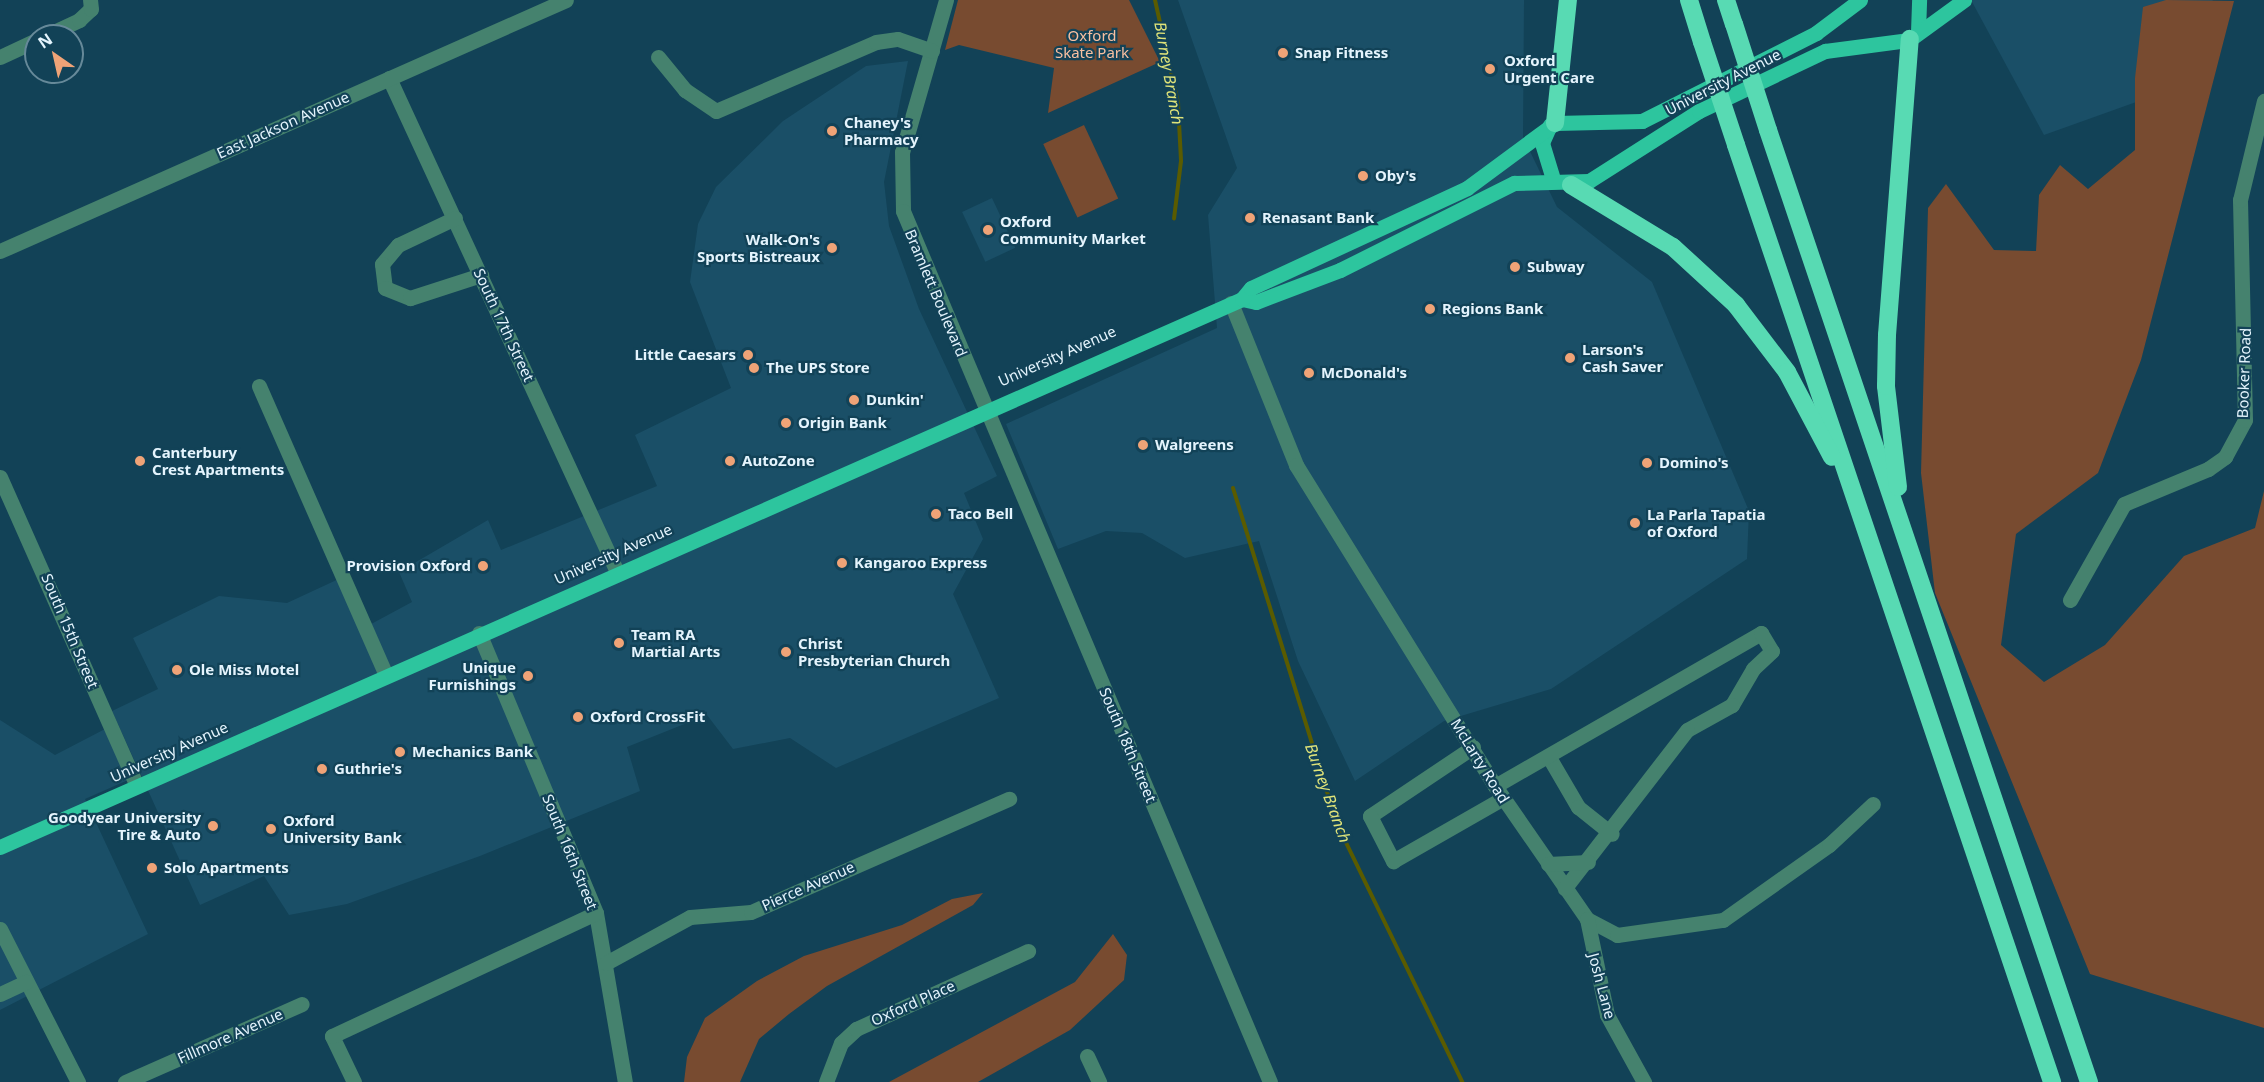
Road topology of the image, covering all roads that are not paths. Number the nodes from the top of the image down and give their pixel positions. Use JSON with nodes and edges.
{"nodes":[{"id":1,"x":567,"y":0,"type":"edge"},
{"id":2,"x":946,"y":0,"type":"edge"},
{"id":3,"x":1568,"y":0,"type":"edge"},
{"id":4,"x":1689,"y":0,"type":"edge"},
{"id":5,"x":1726,"y":0,"type":"edge"},
{"id":6,"x":1860,"y":0,"type":"edge"},
{"id":7,"x":1919,"y":0,"type":"edge"},
{"id":8,"x":1964,"y":0,"type":"edge"},
{"id":9,"x":90,"y":4,"type":"edge"},
{"id":10,"x":62,"y":24,"type":"edge"},
{"id":11,"x":1914,"y":35,"type":"junction"},
{"id":12,"x":24,"y":46,"type":"edge"},
{"id":13,"x":932,"y":51,"type":"junction"},
{"id":14,"x":0,"y":57,"type":"edge"},
{"id":15,"x":658,"y":57,"type":"dead end"},
{"id":16,"x":389,"y":78,"type":"junction"},
{"id":17,"x":2264,"y":101,"type":"edge"},
{"id":18,"x":1552,"y":124,"type":"junction"},
{"id":19,"x":1553,"y":179,"type":"junction"},
{"id":20,"x":1571,"y":185,"type":"junction"},
{"id":21,"x":455,"y":218,"type":"junction"},
{"id":22,"x":0,"y":251,"type":"edge"},
{"id":23,"x":481,"y":275,"type":"junction"},
{"id":24,"x":1237,"y":301,"type":"junction"},
{"id":25,"x":259,"y":386,"type":"dead end"},
{"id":26,"x":986,"y":408,"type":"junction"},
{"id":27,"x":0,"y":477,"type":"edge"},
{"id":28,"x":1855,"y":497,"type":"junction"},
{"id":29,"x":1916,"y":565,"type":"junction"},
{"id":30,"x":617,"y":572,"type":"junction"},
{"id":31,"x":2070,"y":600,"type":"dead end"},
{"id":32,"x":479,"y":633,"type":"junction"},
{"id":33,"x":386,"y":675,"type":"junction"},
{"id":34,"x":1473,"y":747,"type":"junction"},
{"id":35,"x":1550,"y":759,"type":"junction"},
{"id":36,"x":137,"y":786,"type":"junction"},
{"id":37,"x":1499,"y":792,"type":"junction"},
{"id":38,"x":1009,"y":799,"type":"dead end"},
{"id":39,"x":1873,"y":804,"type":"dead end"},
{"id":40,"x":1612,"y":834,"type":"junction"},
{"id":41,"x":0,"y":847,"type":"edge"},
{"id":42,"x":1588,"y":862,"type":"junction"},
{"id":43,"x":1548,"y":864,"type":"junction"},
{"id":44,"x":1565,"y":888,"type":"junction"},
{"id":45,"x":596,"y":913,"type":"junction"},
{"id":46,"x":1587,"y":919,"type":"junction"},
{"id":47,"x":0,"y":929,"type":"edge"},
{"id":48,"x":1028,"y":951,"type":"dead end"},
{"id":49,"x":606,"y":963,"type":"junction"},
{"id":50,"x":26,"y":982,"type":"junction"},
{"id":51,"x":0,"y":994,"type":"edge"},
{"id":52,"x":302,"y":1004,"type":"dead end"},
{"id":53,"x":1087,"y":1056,"type":"dead end"},
{"id":54,"x":78,"y":1082,"type":"edge"},
{"id":55,"x":125,"y":1082,"type":"edge"},
{"id":56,"x":354,"y":1082,"type":"edge"},
{"id":57,"x":626,"y":1082,"type":"edge"},
{"id":58,"x":826,"y":1082,"type":"edge"},
{"id":59,"x":1099,"y":1082,"type":"edge"},
{"id":60,"x":1270,"y":1082,"type":"edge"},
{"id":61,"x":1644,"y":1082,"type":"edge"},
{"id":62,"x":2052,"y":1082,"type":"edge"},
{"id":63,"x":2089,"y":1082,"type":"edge"}],
"edges":[{"from":1,"to":16,"type":"street","name":"East Jackson Avenue"},
{"from":2,"to":13,"type":"street","name":"Bramlett Boulevard"},
{"from":3,"to":18,"type":"highway"},
{"from":4,"to":28,"type":"highway","bridge":true},
{"from":5,"to":29,"type":"highway","bridge":true},
{"from":6,"to":18,"type":"main road","name":"University Avenue"},
{"from":7,"to":11,"type":"main road"},
{"from":8,"to":11,"type":"main road","name":"University Avenue"},
{"from":9,"to":10,"type":"street"},
{"from":11,"to":20,"type":"main road","name":"University Avenue"},
{"from":11,"to":29,"type":"highway"},
{"from":12,"to":14,"type":"street"},
{"from":13,"to":15,"type":"street"},
{"from":13,"to":26,"type":"street","name":"Bramlett Boulevard"},
{"from":16,"to":21,"type":"street","name":"South 17th Street"},
{"from":16,"to":22,"type":"street","name":"East Jackson Avenue"},
{"from":17,"to":31,"type":"street","name":"Booker Road"},
{"from":18,"to":19,"type":"main road"},
{"from":18,"to":24,"type":"main road","name":"University Avenue"},
{"from":19,"to":20,"type":"main road","name":"University Avenue"},
{"from":19,"to":24,"type":"main road","name":"University Avenue"},
{"from":20,"to":28,"type":"highway"},
{"from":21,"to":23,"type":"street","name":"South 17th Street"},
{"from":21,"to":23,"type":"street"},
{"from":23,"to":30,"type":"street","name":"South 17th Street"},
{"from":24,"to":26,"type":"main road","name":"University Avenue"},
{"from":24,"to":34,"type":"street","name":"McLarty Road"},
{"from":25,"to":33,"type":"street"},
{"from":26,"to":30,"type":"main road","name":"University Avenue"},
{"from":26,"to":60,"type":"street","name":"South 18th Street"},
{"from":27,"to":36,"type":"street","name":"South 15th Street"},
{"from":28,"to":62,"type":"highway"},
{"from":29,"to":63,"type":"highway"},
{"from":30,"to":32,"type":"main road","name":"University Avenue"},
{"from":32,"to":33,"type":"main road","name":"University Avenue"},
{"from":32,"to":45,"type":"street","name":"South 16th Street"},
{"from":33,"to":36,"type":"main road","name":"University Avenue"},
{"from":34,"to":37,"type":"street","name":"McLarty Road"},
{"from":34,"to":37,"type":"street"},
{"from":35,"to":37,"type":"street"},
{"from":35,"to":40,"type":"street"},
{"from":35,"to":40,"type":"street"},
{"from":36,"to":41,"type":"main road","name":"University Avenue"},
{"from":37,"to":43,"type":"street","name":"McLarty Road"},
{"from":38,"to":49,"type":"street","name":"Pierce Avenue"},
{"from":39,"to":46,"type":"street","name":"McLarty Road"},
{"from":40,"to":42,"type":"street"},
{"from":42,"to":43,"type":"street"},
{"from":42,"to":44,"type":"street"},
{"from":43,"to":44,"type":"street","name":"McLarty Road"},
{"from":44,"to":46,"type":"street","name":"McLarty Road"},
{"from":45,"to":49,"type":"street","name":"South 16th Street"},
{"from":45,"to":56,"type":"street"},
{"from":46,"to":61,"type":"street","name":"Josh Lane"},
{"from":47,"to":50,"type":"street"},
{"from":48,"to":58,"type":"street","name":"Oxford Place"},
{"from":49,"to":57,"type":"street","name":"South 16th Street"},
{"from":50,"to":51,"type":"street"},
{"from":50,"to":54,"type":"street"},
{"from":52,"to":55,"type":"street","name":"Fillmore Avenue"},
{"from":53,"to":59,"type":"street"}]}
